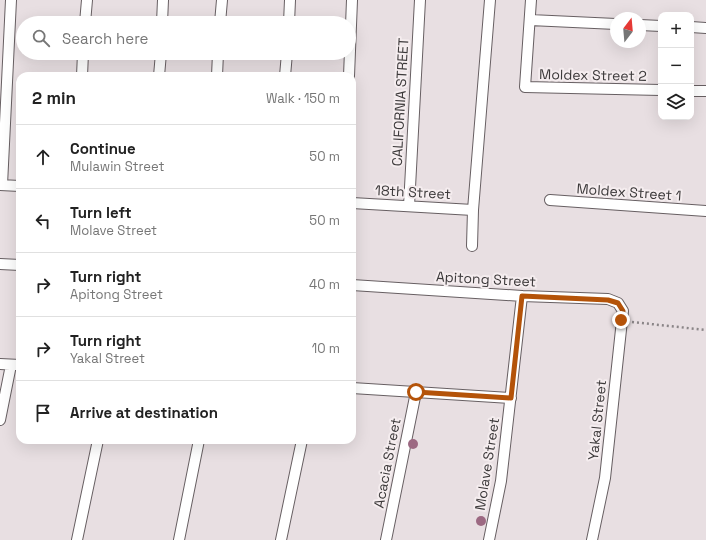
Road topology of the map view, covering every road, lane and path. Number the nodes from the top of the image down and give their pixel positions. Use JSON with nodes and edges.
{"nodes":[{"id":1,"x":11,"y":0,"type":"edge"},
{"id":2,"x":86,"y":0,"type":"edge"},
{"id":3,"x":164,"y":0,"type":"edge"},
{"id":4,"x":222,"y":0,"type":"edge"},
{"id":5,"x":290,"y":0,"type":"edge"},
{"id":6,"x":352,"y":0,"type":"edge"},
{"id":7,"x":420,"y":0,"type":"edge"},
{"id":8,"x":490,"y":0,"type":"edge"},
{"id":9,"x":531,"y":0,"type":"edge"},
{"id":10,"x":85,"y":16,"type":"edge"},
{"id":11,"x":163,"y":16,"type":"edge"},
{"id":12,"x":221,"y":16,"type":"edge"},
{"id":13,"x":289,"y":16,"type":"edge"},
{"id":14,"x":351,"y":16,"type":"edge"},
{"id":15,"x":530,"y":20,"type":"junction"},
{"id":16,"x":610,"y":24,"type":"edge"},
{"id":17,"x":646,"y":25,"type":"edge"},
{"id":18,"x":658,"y":26,"type":"edge"},
{"id":19,"x":694,"y":27,"type":"edge"},
{"id":20,"x":706,"y":28,"type":"edge"},
{"id":21,"x":83,"y":60,"type":"edge"},
{"id":22,"x":160,"y":60,"type":"edge"},
{"id":23,"x":218,"y":60,"type":"edge"},
{"id":24,"x":286,"y":60,"type":"edge"},
{"id":25,"x":350,"y":60,"type":"edge"},
{"id":26,"x":82,"y":72,"type":"edge"},
{"id":27,"x":159,"y":72,"type":"edge"},
{"id":28,"x":217,"y":72,"type":"edge"},
{"id":29,"x":285,"y":72,"type":"edge"},
{"id":30,"x":349,"y":72,"type":"edge"},
{"id":31,"x":658,"y":90,"type":"edge"},
{"id":32,"x":694,"y":91,"type":"edge"},
{"id":33,"x":706,"y":91,"type":"edge"},
{"id":34,"x":1,"y":185,"type":"edge"},
{"id":35,"x":16,"y":186,"type":"edge"},
{"id":36,"x":550,"y":200,"type":"dead end"},
{"id":37,"x":356,"y":203,"type":"edge"},
{"id":38,"x":409,"y":206,"type":"junction"},
{"id":39,"x":473,"y":210,"type":"junction"},
{"id":40,"x":706,"y":211,"type":"edge"},
{"id":41,"x":472,"y":246,"type":"dead end"},
{"id":42,"x":0,"y":264,"type":"edge"},
{"id":43,"x":16,"y":265,"type":"edge"},
{"id":44,"x":356,"y":285,"type":"edge"},
{"id":45,"x":522,"y":296,"type":"junction"},
{"id":46,"x":618,"y":303,"type":"joint"},
{"id":47,"x":621,"y":320,"type":"junction"},
{"id":48,"x":706,"y":330,"type":"edge"},
{"id":49,"x":0,"y":364,"type":"edge"},
{"id":50,"x":16,"y":365,"type":"edge"},
{"id":51,"x":356,"y":388,"type":"edge"},
{"id":52,"x":416,"y":392,"type":"junction"},
{"id":53,"x":511,"y":398,"type":"junction"},
{"id":54,"x":0,"y":420,"type":"edge"},
{"id":55,"x":97,"y":444,"type":"edge"},
{"id":56,"x":198,"y":444,"type":"edge"},
{"id":57,"x":301,"y":444,"type":"edge"},
{"id":58,"x":77,"y":540,"type":"edge"},
{"id":59,"x":179,"y":540,"type":"edge"},
{"id":60,"x":282,"y":540,"type":"edge"},
{"id":61,"x":386,"y":540,"type":"edge"},
{"id":62,"x":489,"y":540,"type":"edge"},
{"id":63,"x":592,"y":540,"type":"edge"}],
"edges":[{"from":1,"to":34,"type":"street"},
{"from":2,"to":10,"type":"street"},
{"from":3,"to":11,"type":"street"},
{"from":4,"to":12,"type":"street"},
{"from":5,"to":13,"type":"street"},
{"from":6,"to":14,"type":"street"},
{"from":7,"to":38,"type":"street","name":"CALIFORNIA STREET"},
{"from":8,"to":39,"type":"street"},
{"from":9,"to":15,"type":"street"},
{"from":15,"to":16,"type":"street"},
{"from":15,"to":31,"type":"street","name":"Moldex Street 2"},
{"from":17,"to":18,"type":"street"},
{"from":19,"to":20,"type":"street"},
{"from":21,"to":26,"type":"street"},
{"from":22,"to":27,"type":"street"},
{"from":23,"to":28,"type":"street"},
{"from":24,"to":29,"type":"street"},
{"from":25,"to":30,"type":"street"},
{"from":32,"to":33,"type":"street"},
{"from":34,"to":35,"type":"street"},
{"from":36,"to":40,"type":"street","name":"Moldex Street 1"},
{"from":37,"to":38,"type":"street","name":"18th Street"},
{"from":38,"to":39,"type":"street","name":"18th Street"},
{"from":39,"to":41,"type":"street"},
{"from":42,"to":43,"type":"street"},
{"from":44,"to":45,"type":"street","name":"Apitong Street"},
{"from":45,"to":46,"type":"street","name":"Apitong Street"},
{"from":45,"to":53,"type":"street","name":"Molave Street"},
{"from":46,"to":47,"type":"street","name":"Yakal Street"},
{"from":47,"to":48,"type":"path"},
{"from":47,"to":63,"type":"street","name":"Yakal Street"},
{"from":49,"to":50,"type":"street"},
{"from":50,"to":54,"type":"street"},
{"from":51,"to":52,"type":"street"},
{"from":52,"to":53,"type":"street"},
{"from":52,"to":61,"type":"street","name":"Acacia Street"},
{"from":53,"to":62,"type":"street","name":"Molave Street"},
{"from":55,"to":58,"type":"street"},
{"from":56,"to":59,"type":"street"},
{"from":57,"to":60,"type":"street"}]}
